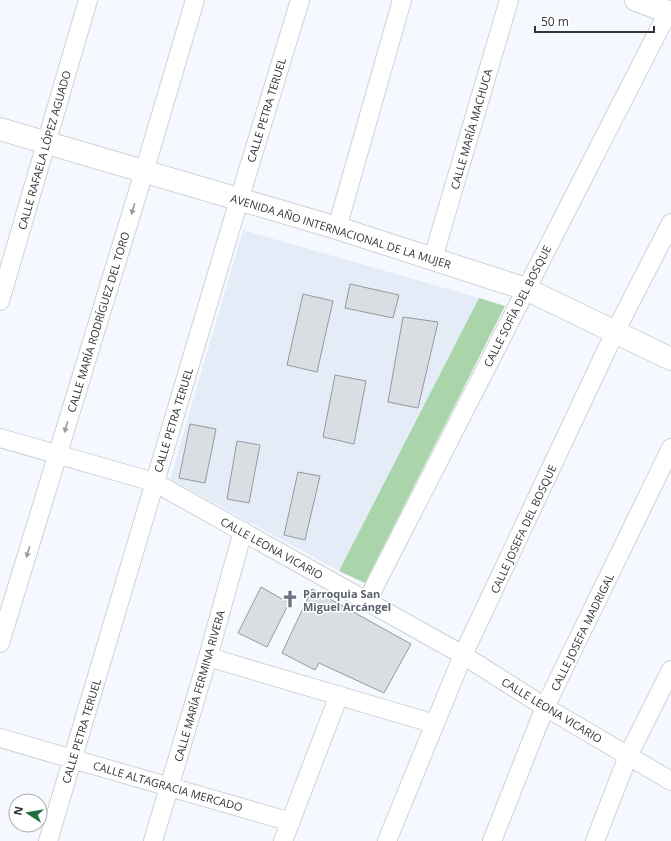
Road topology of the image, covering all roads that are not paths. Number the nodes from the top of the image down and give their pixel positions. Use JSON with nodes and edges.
{"nodes":[{"id":1,"x":88,"y":0,"type":"edge"},
{"id":2,"x":195,"y":0,"type":"edge"},
{"id":3,"x":300,"y":0,"type":"edge"},
{"id":4,"x":402,"y":0,"type":"edge"},
{"id":5,"x":509,"y":0,"type":"edge"},
{"id":6,"x":636,"y":0,"type":"edge"},
{"id":7,"x":670,"y":13,"type":"edge"},
{"id":8,"x":0,"y":129,"type":"edge"},
{"id":9,"x":46,"y":143,"type":"junction"},
{"id":10,"x":144,"y":172,"type":"junction"},
{"id":11,"x":238,"y":200,"type":"junction"},
{"id":12,"x":671,"y":223,"type":"edge"},
{"id":13,"x":337,"y":228,"type":"junction"},
{"id":14,"x":433,"y":258,"type":"junction"},
{"id":15,"x":526,"y":288,"type":"junction"},
{"id":16,"x":0,"y":301,"type":"edge"},
{"id":17,"x":615,"y":332,"type":"junction"},
{"id":18,"x":671,"y":359,"type":"edge"},
{"id":19,"x":0,"y":438,"type":"edge"},
{"id":20,"x":671,"y":448,"type":"edge"},
{"id":21,"x":57,"y":455,"type":"junction"},
{"id":22,"x":154,"y":482,"type":"junction"},
{"id":23,"x":243,"y":532,"type":"junction"},
{"id":24,"x":367,"y":601,"type":"junction"},
{"id":25,"x":0,"y":643,"type":"edge"},
{"id":26,"x":463,"y":655,"type":"junction"},
{"id":27,"x":208,"y":657,"type":"junction"},
{"id":28,"x":671,"y":670,"type":"edge"},
{"id":29,"x":339,"y":695,"type":"junction"},
{"id":30,"x":545,"y":707,"type":"junction"},
{"id":31,"x":435,"y":724,"type":"junction"},
{"id":32,"x":0,"y":738,"type":"edge"},
{"id":33,"x":628,"y":756,"type":"junction"},
{"id":34,"x":73,"y":759,"type":"junction"},
{"id":35,"x":671,"y":781,"type":"edge"},
{"id":36,"x":170,"y":786,"type":"junction"},
{"id":37,"x":291,"y":822,"type":"junction"},
{"id":38,"x":48,"y":841,"type":"edge"},
{"id":39,"x":153,"y":841,"type":"edge"},
{"id":40,"x":283,"y":841,"type":"edge"},
{"id":41,"x":387,"y":841,"type":"edge"},
{"id":42,"x":492,"y":841,"type":"edge"},
{"id":43,"x":595,"y":841,"type":"edge"}],
"edges":[{"from":1,"to":9,"type":"street","name":"CALLE RAFAELA LÓPEZ AGUADO"},
{"from":2,"to":10,"type":"street","name":"CALLE MARÍA RODRÍGUEZ DEL TORO"},
{"from":3,"to":11,"type":"street","name":"CALLE PETRA TERUEL"},
{"from":4,"to":13,"type":"street"},
{"from":5,"to":14,"type":"street","name":"CALLE MARÍA MACHUCA"},
{"from":6,"to":7,"type":"street"},
{"from":7,"to":15,"type":"street","name":"CALLE SOFÍA DEL BOSQUE"},
{"from":8,"to":9,"type":"street","name":"AVENIDA AÑO INTERNACIONAL DE LA MUJER"},
{"from":9,"to":10,"type":"street","name":"AVENIDA AÑO INTERNACIONAL DE LA MUJER"},
{"from":9,"to":16,"type":"street","name":"CALLE RAFAELA LÓPEZ AGUADO"},
{"from":10,"to":11,"type":"street","name":"AVENIDA AÑO INTERNACIONAL DE LA MUJER"},
{"from":10,"to":21,"type":"street","name":"CALLE MARÍA RODRÍGUEZ DEL TORO","one_way":true},
{"from":11,"to":13,"type":"street","name":"AVENIDA AÑO INTERNACIONAL DE LA MUJER"},
{"from":11,"to":22,"type":"street","name":"CALLE PETRA TERUEL"},
{"from":12,"to":17,"type":"street","name":"CALLE JOSEFA DEL BOSQUE"},
{"from":13,"to":14,"type":"street","name":"AVENIDA AÑO INTERNACIONAL DE LA MUJER"},
{"from":14,"to":15,"type":"street","name":"AVENIDA AÑO INTERNACIONAL DE LA MUJER"},
{"from":15,"to":17,"type":"street","name":"AVENIDA AÑO INTERNACIONAL DE LA MUJER"},
{"from":15,"to":24,"type":"street","name":"CALLE SOFÍA DEL BOSQUE"},
{"from":17,"to":18,"type":"street","name":"AVENIDA AÑO INTERNACIONAL DE LA MUJER"},
{"from":17,"to":26,"type":"street","name":"CALLE JOSEFA DEL BOSQUE"},
{"from":19,"to":21,"type":"street","name":"CALLE LEONA VICARIO"},
{"from":20,"to":30,"type":"street","name":"CALLE JOSEFA MADRIGAL"},
{"from":21,"to":22,"type":"street","name":"CALLE LEONA VICARIO"},
{"from":21,"to":25,"type":"street","name":"CALLE MARÍA RODRÍGUEZ DEL TORO","one_way":true},
{"from":22,"to":23,"type":"street","name":"CALLE LEONA VICARIO"},
{"from":22,"to":34,"type":"street","name":"CALLE PETRA TERUEL"},
{"from":23,"to":24,"type":"street","name":"CALLE LEONA VICARIO"},
{"from":23,"to":27,"type":"street","name":"CALLE MARÍA FERMINA RIVERA"},
{"from":24,"to":26,"type":"street","name":"CALLE LEONA VICARIO"},
{"from":26,"to":30,"type":"street","name":"CALLE LEONA VICARIO"},
{"from":26,"to":31,"type":"street","name":"CALLE JOSEFA DEL BOSQUE"},
{"from":27,"to":29,"type":"street"},
{"from":27,"to":36,"type":"street","name":"CALLE MARÍA FERMINA RIVERA"},
{"from":28,"to":33,"type":"street"},
{"from":29,"to":31,"type":"street"},
{"from":29,"to":37,"type":"street"},
{"from":30,"to":33,"type":"street","name":"CALLE LEONA VICARIO"},
{"from":30,"to":42,"type":"street","name":"CALLE JOSEFA MADRIGAL"},
{"from":31,"to":41,"type":"street","name":"CALLE JOSEFA DEL BOSQUE"},
{"from":32,"to":34,"type":"street","name":"CALLE ALTAGRACIA MERCADO"},
{"from":33,"to":35,"type":"street","name":"CALLE LEONA VICARIO"},
{"from":33,"to":43,"type":"street"},
{"from":34,"to":36,"type":"street","name":"CALLE ALTAGRACIA MERCADO"},
{"from":34,"to":38,"type":"street","name":"CALLE PETRA TERUEL"},
{"from":36,"to":37,"type":"street","name":"CALLE ALTAGRACIA MERCADO"},
{"from":36,"to":39,"type":"street","name":"CALLE MARÍA FERMINA RIVERA"},
{"from":37,"to":40,"type":"street"}]}
